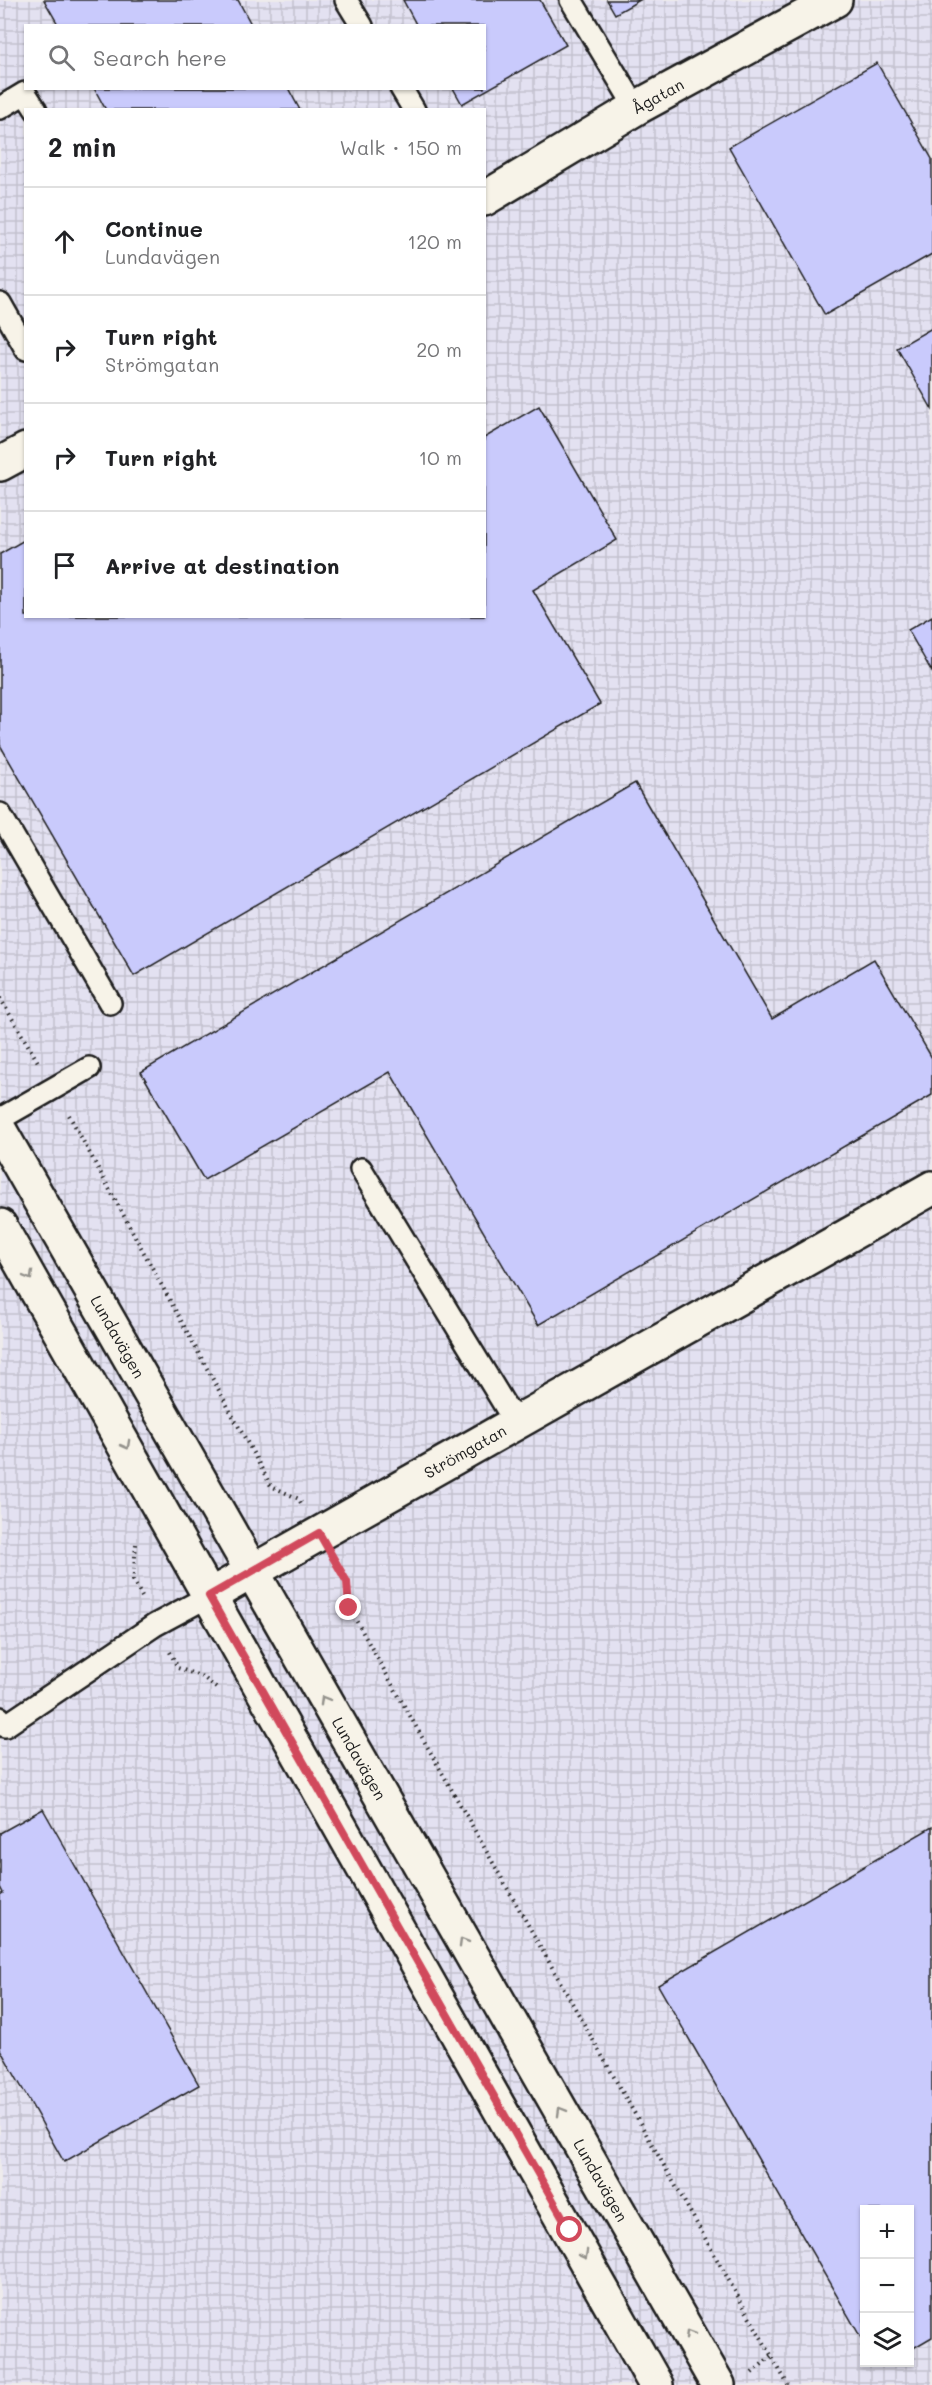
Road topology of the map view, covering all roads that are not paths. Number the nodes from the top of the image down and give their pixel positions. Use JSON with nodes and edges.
{"nodes":[{"id":1,"x":346,"y":0,"type":"edge"},
{"id":2,"x":571,"y":0,"type":"edge"},
{"id":3,"x":835,"y":0,"type":"edge"},
{"id":4,"x":361,"y":24,"type":"edge"},
{"id":5,"x":402,"y":90,"type":"edge"},
{"id":6,"x":0,"y":108,"type":"edge"},
{"id":7,"x":35,"y":108,"type":"edge"},
{"id":8,"x":413,"y":108,"type":"edge"},
{"id":9,"x":636,"y":108,"type":"junction"},
{"id":10,"x":486,"y":198,"type":"edge"},
{"id":11,"x":0,"y":303,"type":"edge"},
{"id":12,"x":24,"y":345,"type":"edge"},
{"id":13,"x":24,"y":451,"type":"edge"},
{"id":14,"x":0,"y":464,"type":"edge"},
{"id":15,"x":0,"y":814,"type":"edge"},
{"id":16,"x":110,"y":1003,"type":"dead end"},
{"id":17,"x":89,"y":1068,"type":"dead end"},
{"id":18,"x":0,"y":1119,"type":"edge"},
{"id":19,"x":0,"y":1131,"type":"edge"},
{"id":20,"x":361,"y":1169,"type":"dead end"},
{"id":21,"x":932,"y":1188,"type":"edge"},
{"id":22,"x":0,"y":1226,"type":"edge"},
{"id":23,"x":515,"y":1422,"type":"junction"},
{"id":24,"x":251,"y":1572,"type":"junction"},
{"id":25,"x":209,"y":1596,"type":"junction"},
{"id":26,"x":2,"y":1722,"type":"edge"},
{"id":27,"x":732,"y":2381,"type":"edge"},
{"id":28,"x":656,"y":2385,"type":"edge"}],
"edges":[{"from":1,"to":4,"type":"lane"},
{"from":2,"to":9,"type":"lane"},
{"from":3,"to":9,"type":"main road","name":"Ågatan"},
{"from":5,"to":8,"type":"lane"},
{"from":6,"to":7,"type":"lane"},
{"from":9,"to":10,"type":"main road","name":"Ågatan"},
{"from":11,"to":12,"type":"lane"},
{"from":13,"to":14,"type":"main road"},
{"from":15,"to":16,"type":"lane"},
{"from":17,"to":18,"type":"lane"},
{"from":19,"to":24,"type":"main road","name":"Lundavägen"},
{"from":20,"to":23,"type":"lane"},
{"from":21,"to":23,"type":"main road","name":"Strömgatan"},
{"from":22,"to":25,"type":"main road","one_way":true},
{"from":23,"to":24,"type":"main road","name":"Strömgatan"},
{"from":24,"to":25,"type":"main road","name":"Strömgatan"},
{"from":27,"to":24,"type":"main road","name":"Lundavägen","one_way":true},
{"from":25,"to":26,"type":"lane","name":"Strömgatan"},
{"from":25,"to":28,"type":"main road","one_way":true}]}
